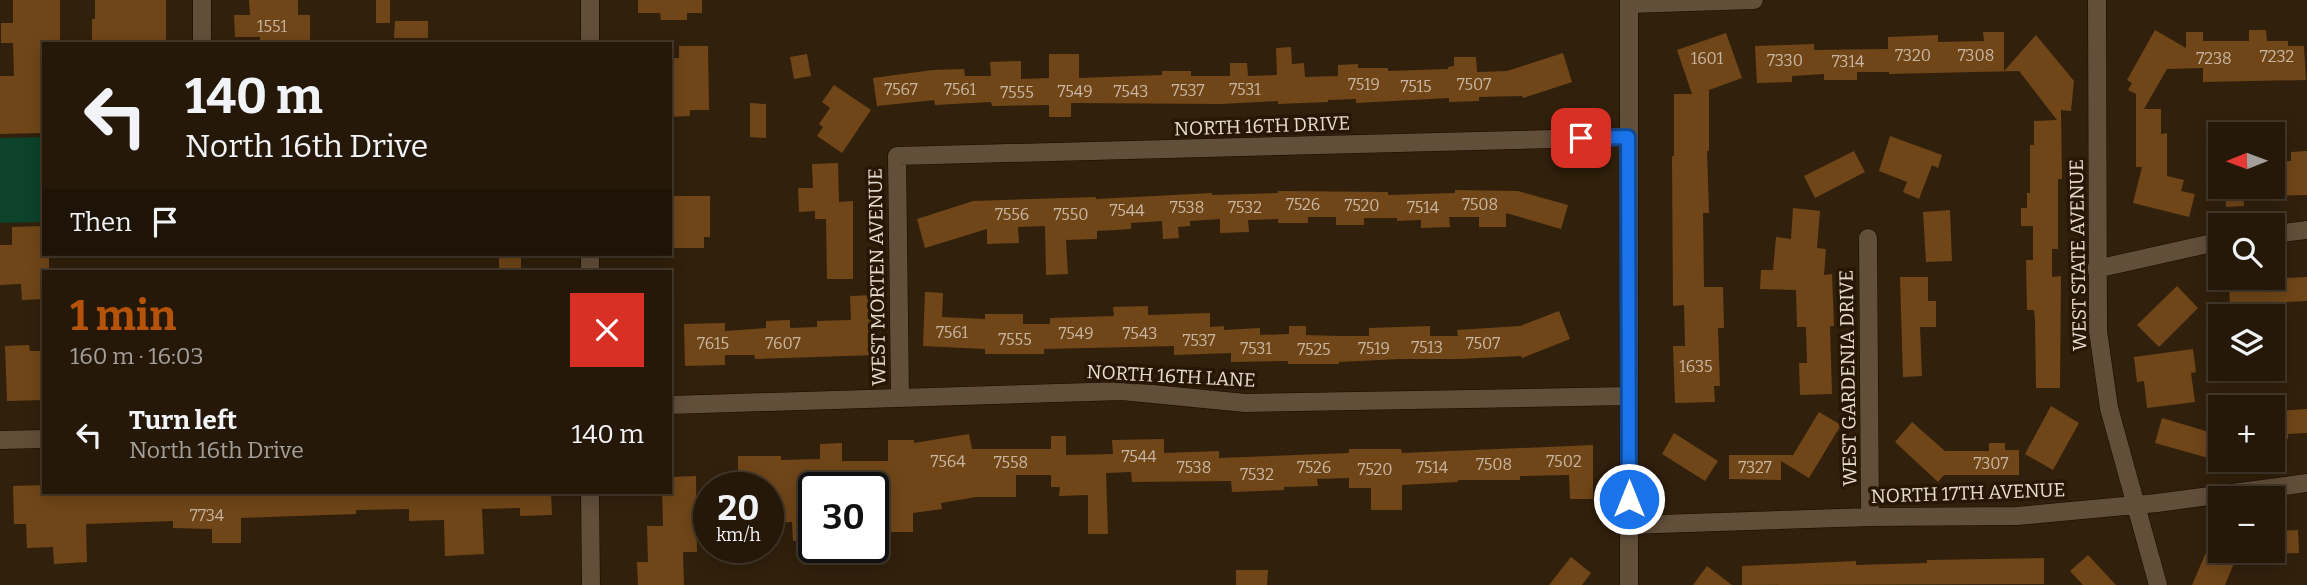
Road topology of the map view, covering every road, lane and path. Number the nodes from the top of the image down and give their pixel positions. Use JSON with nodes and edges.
{"nodes":[{"id":1,"x":202,"y":0,"type":"edge"},
{"id":2,"x":590,"y":0,"type":"edge"},
{"id":3,"x":1754,"y":0,"type":"edge"},
{"id":4,"x":2096,"y":0,"type":"edge"},
{"id":5,"x":1629,"y":2,"type":"edge"},
{"id":6,"x":202,"y":42,"type":"edge"},
{"id":7,"x":590,"y":42,"type":"edge"},
{"id":8,"x":1628,"y":137,"type":"junction"},
{"id":9,"x":897,"y":156,"type":"joint"},
{"id":10,"x":2307,"y":230,"type":"edge"},
{"id":11,"x":2285,"y":233,"type":"edge"},
{"id":12,"x":1868,"y":239,"type":"dead end"},
{"id":13,"x":2208,"y":244,"type":"edge"},
{"id":14,"x":2096,"y":269,"type":"junction"},
{"id":15,"x":1629,"y":396,"type":"junction"},
{"id":16,"x":900,"y":398,"type":"junction"},
{"id":17,"x":672,"y":405,"type":"edge"},
{"id":18,"x":42,"y":439,"type":"edge"},
{"id":19,"x":0,"y":440,"type":"edge"},
{"id":20,"x":2307,"y":483,"type":"edge"},
{"id":21,"x":590,"y":494,"type":"edge"},
{"id":22,"x":2135,"y":505,"type":"junction"},
{"id":23,"x":1870,"y":517,"type":"junction"},
{"id":24,"x":1629,"y":525,"type":"junction"},
{"id":25,"x":591,"y":585,"type":"edge"},
{"id":26,"x":1629,"y":585,"type":"edge"},
{"id":27,"x":2158,"y":585,"type":"edge"}],
"edges":[{"from":1,"to":6,"type":"street"},
{"from":2,"to":7,"type":"street"},
{"from":3,"to":5,"type":"street"},
{"from":4,"to":14,"type":"street","name":"WEST STATE AVENUE"},
{"from":5,"to":8,"type":"street"},
{"from":8,"to":9,"type":"street","name":"NORTH 16TH DRIVE"},
{"from":8,"to":15,"type":"street"},
{"from":9,"to":16,"type":"street","name":"WEST MORTEN AVENUE"},
{"from":10,"to":11,"type":"street"},
{"from":12,"to":23,"type":"street","name":"WEST GARDENIA DRIVE"},
{"from":13,"to":14,"type":"street"},
{"from":14,"to":22,"type":"street","name":"WEST STATE AVENUE"},
{"from":15,"to":16,"type":"street","name":"NORTH 16TH LANE"},
{"from":15,"to":24,"type":"street"},
{"from":16,"to":17,"type":"street","name":"NORTH 16TH LANE"},
{"from":18,"to":19,"type":"street"},
{"from":20,"to":22,"type":"street","name":"NORTH 17TH AVENUE"},
{"from":21,"to":25,"type":"street"},
{"from":22,"to":23,"type":"street","name":"NORTH 17TH AVENUE"},
{"from":22,"to":27,"type":"street","name":"WEST STATE AVENUE"},
{"from":23,"to":24,"type":"street","name":"NORTH 17TH AVENUE"},
{"from":24,"to":26,"type":"street"}]}
